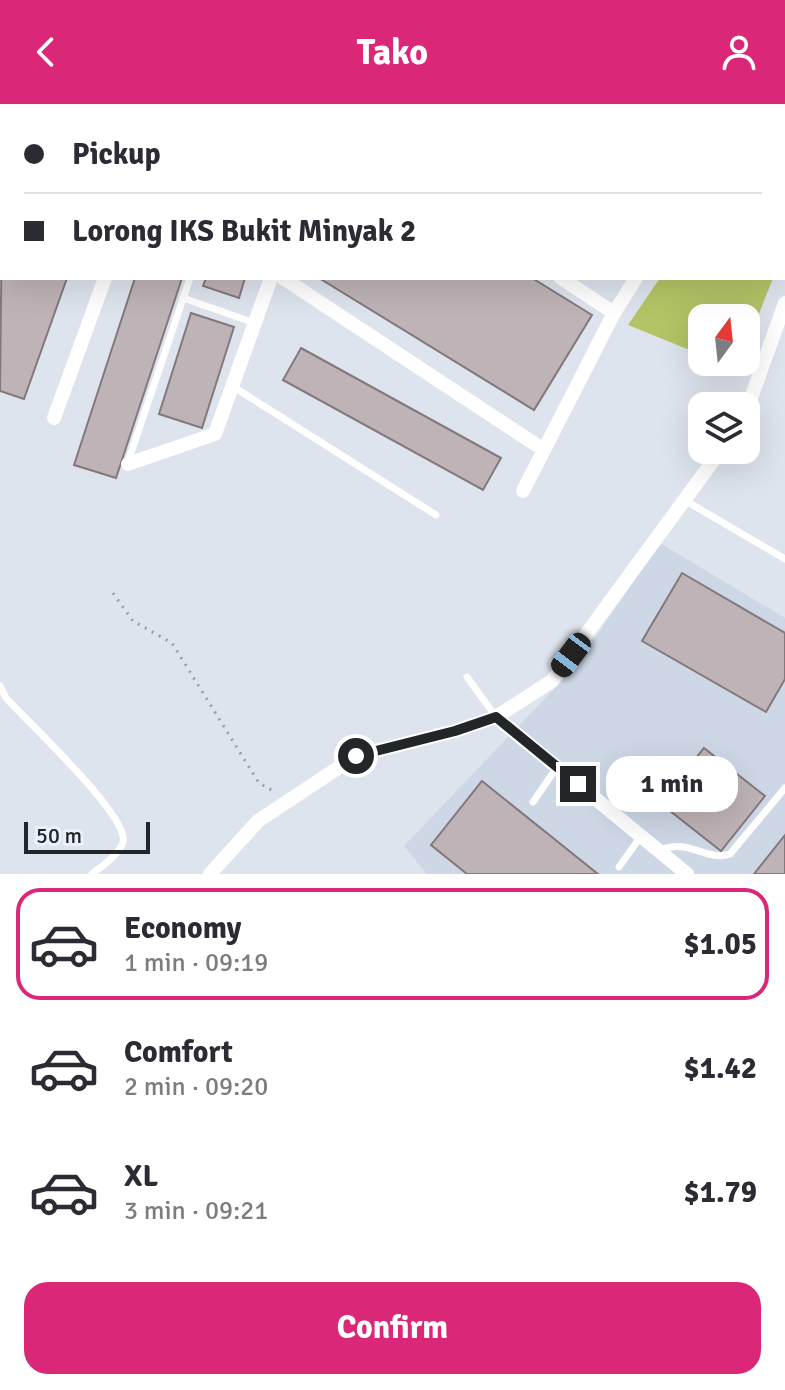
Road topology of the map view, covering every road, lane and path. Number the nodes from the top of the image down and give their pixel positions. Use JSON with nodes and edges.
{"nodes":[{"id":1,"x":104,"y":280,"type":"edge"},
{"id":2,"x":189,"y":280,"type":"edge"},
{"id":3,"x":270,"y":280,"type":"edge"},
{"id":4,"x":286,"y":280,"type":"edge"},
{"id":5,"x":564,"y":280,"type":"edge"},
{"id":6,"x":635,"y":280,"type":"edge"},
{"id":7,"x":183,"y":298,"type":"junction"},
{"id":8,"x":785,"y":303,"type":"edge"},
{"id":9,"x":614,"y":313,"type":"junction"},
{"id":10,"x":255,"y":323,"type":"junction"},
{"id":11,"x":232,"y":386,"type":"junction"},
{"id":12,"x":753,"y":392,"type":"edge"},
{"id":13,"x":54,"y":418,"type":"dead end"},
{"id":14,"x":544,"y":450,"type":"junction"},
{"id":15,"x":128,"y":464,"type":"joint"},
{"id":16,"x":711,"y":464,"type":"edge"},
{"id":17,"x":523,"y":491,"type":"dead end"},
{"id":18,"x":686,"y":501,"type":"junction"},
{"id":19,"x":436,"y":515,"type":"dead end"},
{"id":20,"x":785,"y":559,"type":"edge"},
{"id":21,"x":113,"y":593,"type":"dead end"},
{"id":22,"x":467,"y":677,"type":"dead end"},
{"id":23,"x":0,"y":686,"type":"edge"},
{"id":24,"x":496,"y":717,"type":"junction"},
{"id":25,"x":557,"y":767,"type":"junction"},
{"id":26,"x":259,"y":783,"type":"dead end"},
{"id":27,"x":785,"y":788,"type":"edge"},
{"id":28,"x":533,"y":802,"type":"dead end"},
{"id":29,"x":641,"y":836,"type":"junction"},
{"id":30,"x":659,"y":851,"type":"junction"},
{"id":31,"x":619,"y":867,"type":"dead end"},
{"id":32,"x":92,"y":874,"type":"edge"},
{"id":33,"x":210,"y":874,"type":"edge"},
{"id":34,"x":687,"y":874,"type":"edge"}],
"edges":[{"from":1,"to":13,"type":"street"},
{"from":2,"to":7,"type":"lane"},
{"from":3,"to":10,"type":"street"},
{"from":4,"to":14,"type":"street"},
{"from":5,"to":9,"type":"street"},
{"from":6,"to":9,"type":"street"},
{"from":7,"to":10,"type":"lane"},
{"from":7,"to":15,"type":"lane"},
{"from":8,"to":12,"type":"street"},
{"from":9,"to":14,"type":"street"},
{"from":10,"to":11,"type":"street"},
{"from":11,"to":15,"type":"street"},
{"from":11,"to":19,"type":"lane"},
{"from":14,"to":17,"type":"street"},
{"from":16,"to":18,"type":"street"},
{"from":18,"to":20,"type":"lane"},
{"from":18,"to":24,"type":"street"},
{"from":21,"to":26,"type":"path"},
{"from":22,"to":24,"type":"lane"},
{"from":23,"to":32,"type":"lane"},
{"from":24,"to":25,"type":"street"},
{"from":24,"to":33,"type":"street"},
{"from":25,"to":28,"type":"lane"},
{"from":25,"to":29,"type":"street"},
{"from":27,"to":30,"type":"lane"},
{"from":29,"to":30,"type":"street"},
{"from":29,"to":31,"type":"lane"},
{"from":30,"to":34,"type":"street"}]}
